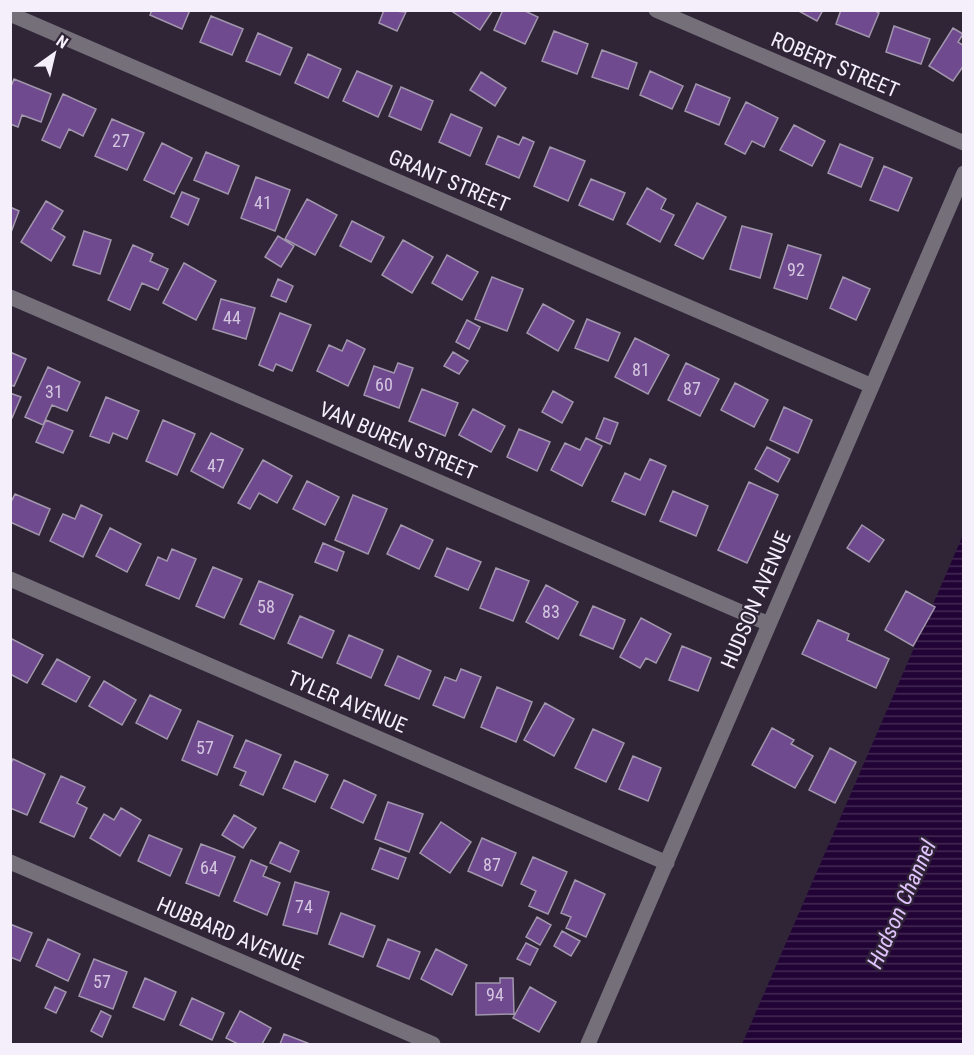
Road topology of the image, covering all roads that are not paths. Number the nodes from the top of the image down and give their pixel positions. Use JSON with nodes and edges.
{"nodes":[{"id":1,"x":656,"y":10,"type":"edge"},
{"id":2,"x":10,"y":14,"type":"edge"},
{"id":3,"x":963,"y":143,"type":"edge"},
{"id":4,"x":963,"y":173,"type":"edge"},
{"id":5,"x":10,"y":297,"type":"edge"},
{"id":6,"x":872,"y":386,"type":"junction"},
{"id":7,"x":10,"y":579,"type":"edge"},
{"id":8,"x":769,"y":624,"type":"junction"},
{"id":9,"x":10,"y":862,"type":"edge"},
{"id":10,"x":667,"y":863,"type":"junction"},
{"id":11,"x":433,"y":1044,"type":"edge"},
{"id":12,"x":588,"y":1044,"type":"edge"}],
"edges":[{"from":1,"to":3,"type":"street","name":"ROBERT STREET"},
{"from":2,"to":6,"type":"street","name":"GRANT STREET"},
{"from":4,"to":6,"type":"street","name":"HUDSON AVENUE"},
{"from":5,"to":8,"type":"street","name":"VAN BUREN STREET"},
{"from":6,"to":8,"type":"street","name":"HUDSON AVENUE"},
{"from":7,"to":10,"type":"street","name":"TYLER AVENUE"},
{"from":8,"to":10,"type":"street","name":"HUDSON AVENUE"},
{"from":9,"to":11,"type":"street","name":"HUBBARD AVENUE"},
{"from":10,"to":12,"type":"street","name":"HUDSON AVENUE"}]}
